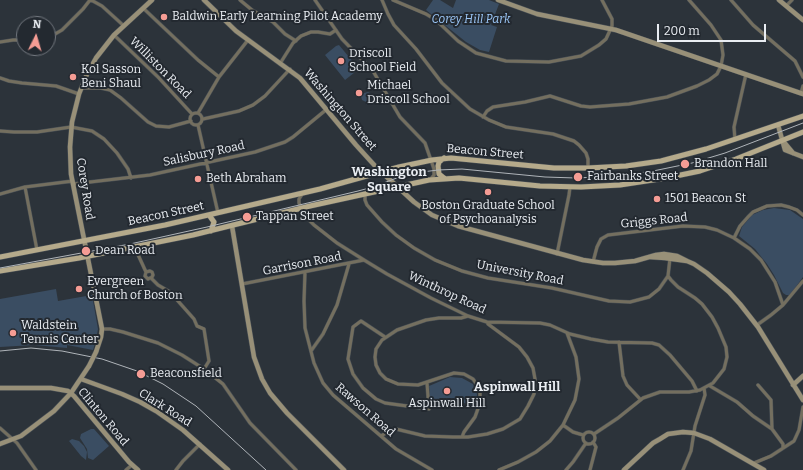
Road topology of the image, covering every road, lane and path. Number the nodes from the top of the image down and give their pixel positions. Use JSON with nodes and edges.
{"nodes":[{"id":1,"x":90,"y":0,"type":"edge"},
{"id":2,"x":152,"y":0,"type":"edge"},
{"id":3,"x":204,"y":0,"type":"edge"},
{"id":4,"x":240,"y":0,"type":"edge"},
{"id":5,"x":315,"y":0,"type":"edge"},
{"id":6,"x":382,"y":0,"type":"edge"},
{"id":7,"x":393,"y":0,"type":"edge"},
{"id":8,"x":498,"y":0,"type":"edge"},
{"id":9,"x":602,"y":0,"type":"edge"},
{"id":10,"x":689,"y":0,"type":"edge"},
{"id":11,"x":732,"y":0,"type":"edge"},
{"id":12,"x":779,"y":0,"type":"edge"},
{"id":13,"x":792,"y":0,"type":"edge"},
{"id":14,"x":786,"y":6,"type":"junction"},
{"id":15,"x":143,"y":8,"type":"junction"},
{"id":16,"x":803,"y":20,"type":"edge"},
{"id":17,"x":124,"y":26,"type":"junction"},
{"id":18,"x":611,"y":29,"type":"junction"},
{"id":19,"x":336,"y":30,"type":"junction"},
{"id":20,"x":56,"y":33,"type":"edge"},
{"id":21,"x":114,"y":35,"type":"junction"},
{"id":22,"x":16,"y":40,"type":"edge"},
{"id":23,"x":248,"y":40,"type":"junction"},
{"id":24,"x":296,"y":40,"type":"junction"},
{"id":25,"x":0,"y":42,"type":"edge"},
{"id":26,"x":281,"y":62,"type":"junction"},
{"id":27,"x":721,"y":66,"type":"junction"},
{"id":28,"x":290,"y":69,"type":"junction"},
{"id":29,"x":746,"y":74,"type":"junction"},
{"id":30,"x":803,"y":76,"type":"edge"},
{"id":31,"x":0,"y":78,"type":"edge"},
{"id":32,"x":218,"y":78,"type":"junction"},
{"id":33,"x":803,"y":86,"type":"edge"},
{"id":34,"x":82,"y":88,"type":"junction"},
{"id":35,"x":802,"y":93,"type":"edge"},
{"id":36,"x":79,"y":94,"type":"junction"},
{"id":37,"x":327,"y":109,"type":"junction"},
{"id":38,"x":198,"y":113,"type":"junction"},
{"id":39,"x":192,"y":114,"type":"junction"},
{"id":40,"x":803,"y":116,"type":"edge"},
{"id":41,"x":483,"y":117,"type":"junction"},
{"id":42,"x":202,"y":119,"type":"junction"},
{"id":43,"x":191,"y":121,"type":"junction"},
{"id":44,"x":778,"y":124,"type":"junction"},
{"id":45,"x":198,"y":125,"type":"junction"},
{"id":46,"x":71,"y":127,"type":"junction"},
{"id":47,"x":0,"y":131,"type":"edge"},
{"id":48,"x":803,"y":132,"type":"edge"},
{"id":49,"x":735,"y":140,"type":"junction"},
{"id":50,"x":783,"y":141,"type":"junction"},
{"id":51,"x":803,"y":157,"type":"edge"},
{"id":52,"x":445,"y":158,"type":"junction"},
{"id":53,"x":432,"y":160,"type":"junction"},
{"id":54,"x":206,"y":163,"type":"junction"},
{"id":55,"x":588,"y":168,"type":"junction"},
{"id":56,"x":382,"y":172,"type":"junction"},
{"id":57,"x":131,"y":178,"type":"junction"},
{"id":58,"x":444,"y":178,"type":"junction"},
{"id":59,"x":429,"y":180,"type":"junction"},
{"id":60,"x":73,"y":183,"type":"junction"},
{"id":61,"x":25,"y":187,"type":"junction"},
{"id":62,"x":397,"y":187,"type":"junction"},
{"id":63,"x":570,"y":187,"type":"junction"},
{"id":64,"x":303,"y":193,"type":"junction"},
{"id":65,"x":0,"y":194,"type":"edge"},
{"id":66,"x":365,"y":195,"type":"junction"},
{"id":67,"x":301,"y":208,"type":"junction"},
{"id":68,"x":218,"y":213,"type":"junction"},
{"id":69,"x":209,"y":215,"type":"junction"},
{"id":70,"x":803,"y":215,"type":"edge"},
{"id":71,"x":232,"y":226,"type":"junction"},
{"id":72,"x":210,"y":231,"type":"junction"},
{"id":73,"x":734,"y":238,"type":"junction"},
{"id":74,"x":84,"y":241,"type":"junction"},
{"id":75,"x":134,"y":246,"type":"junction"},
{"id":76,"x":37,"y":250,"type":"junction"},
{"id":77,"x":557,"y":254,"type":"junction"},
{"id":78,"x":87,"y":256,"type":"junction"},
{"id":79,"x":0,"y":257,"type":"edge"},
{"id":80,"x":650,"y":257,"type":"junction"},
{"id":81,"x":670,"y":258,"type":"junction"},
{"id":82,"x":364,"y":260,"type":"junction"},
{"id":83,"x":687,"y":261,"type":"junction"},
{"id":84,"x":593,"y":262,"type":"junction"},
{"id":85,"x":349,"y":264,"type":"junction"},
{"id":86,"x":0,"y":271,"type":"edge"},
{"id":87,"x":146,"y":272,"type":"junction"},
{"id":88,"x":305,"y":272,"type":"junction"},
{"id":89,"x":668,"y":276,"type":"junction"},
{"id":90,"x":151,"y":278,"type":"junction"},
{"id":91,"x":803,"y":281,"type":"edge"},
{"id":92,"x":242,"y":284,"type":"junction"},
{"id":93,"x":783,"y":305,"type":"junction"},
{"id":94,"x":468,"y":316,"type":"junction"},
{"id":95,"x":487,"y":322,"type":"junction"},
{"id":96,"x":757,"y":325,"type":"junction"},
{"id":97,"x":102,"y":329,"type":"junction"},
{"id":98,"x":566,"y":332,"type":"junction"},
{"id":99,"x":385,"y":337,"type":"junction"},
{"id":100,"x":619,"y":342,"type":"junction"},
{"id":101,"x":311,"y":351,"type":"junction"},
{"id":102,"x":204,"y":369,"type":"junction"},
{"id":103,"x":803,"y":376,"type":"edge"},
{"id":104,"x":81,"y":379,"type":"junction"},
{"id":105,"x":427,"y":383,"type":"junction"},
{"id":106,"x":758,"y":385,"type":"dead end"},
{"id":107,"x":794,"y":385,"type":"junction"},
{"id":108,"x":710,"y":386,"type":"junction"},
{"id":109,"x":0,"y":388,"type":"edge"},
{"id":110,"x":704,"y":388,"type":"junction"},
{"id":111,"x":697,"y":391,"type":"junction"},
{"id":112,"x":71,"y":393,"type":"junction"},
{"id":113,"x":640,"y":400,"type":"junction"},
{"id":114,"x":803,"y":400,"type":"edge"},
{"id":115,"x":803,"y":407,"type":"edge"},
{"id":116,"x":562,"y":425,"type":"junction"},
{"id":117,"x":0,"y":428,"type":"edge"},
{"id":118,"x":772,"y":429,"type":"junction"},
{"id":119,"x":694,"y":432,"type":"junction"},
{"id":120,"x":594,"y":434,"type":"junction"},
{"id":121,"x":583,"y":435,"type":"junction"},
{"id":122,"x":381,"y":436,"type":"junction"},
{"id":123,"x":462,"y":437,"type":"junction"},
{"id":124,"x":13,"y":440,"type":"junction"},
{"id":125,"x":593,"y":442,"type":"junction"},
{"id":126,"x":586,"y":443,"type":"junction"},
{"id":127,"x":0,"y":444,"type":"edge"},
{"id":128,"x":200,"y":444,"type":"junction"},
{"id":129,"x":784,"y":448,"type":"junction"},
{"id":130,"x":754,"y":463,"type":"junction"},
{"id":131,"x":132,"y":465,"type":"junction"},
{"id":132,"x":36,"y":470,"type":"edge"},
{"id":133,"x":126,"y":470,"type":"edge"},
{"id":134,"x":138,"y":470,"type":"edge"},
{"id":135,"x":176,"y":470,"type":"edge"},
{"id":136,"x":228,"y":470,"type":"edge"},
{"id":137,"x":296,"y":470,"type":"edge"},
{"id":138,"x":344,"y":470,"type":"edge"},
{"id":139,"x":432,"y":470,"type":"edge"},
{"id":140,"x":499,"y":470,"type":"edge"},
{"id":141,"x":566,"y":470,"type":"edge"},
{"id":142,"x":590,"y":470,"type":"edge"},
{"id":143,"x":624,"y":470,"type":"edge"},
{"id":144,"x":683,"y":470,"type":"edge"},
{"id":145,"x":764,"y":470,"type":"edge"}],
"edges":[{"from":1,"to":17,"type":"street"},
{"from":1,"to":20,"type":"street"},
{"from":2,"to":15,"type":"street","name":"Corey Road"},
{"from":3,"to":23,"type":"street","name":"Washington Street"},
{"from":4,"to":24,"type":"street"},
{"from":5,"to":19,"type":"street"},
{"from":6,"to":41,"type":"street"},
{"from":7,"to":18,"type":"street"},
{"from":8,"to":18,"type":"street"},
{"from":9,"to":18,"type":"street"},
{"from":10,"to":27,"type":"street"},
{"from":11,"to":30,"type":"street"},
{"from":12,"to":14,"type":"street"},
{"from":13,"to":14,"type":"street"},
{"from":14,"to":16,"type":"street"},
{"from":15,"to":17,"type":"street","name":"Corey Road"},
{"from":15,"to":32,"type":"street"},
{"from":17,"to":21,"type":"street","name":"Corey Road"},
{"from":18,"to":27,"type":"street"},
{"from":19,"to":24,"type":"street"},
{"from":19,"to":53,"type":"street"},
{"from":21,"to":34,"type":"street","name":"Corey Road"},
{"from":21,"to":39,"type":"street","name":"Williston Road"},
{"from":22,"to":25,"type":"street"},
{"from":23,"to":26,"type":"street","name":"Washington Street"},
{"from":23,"to":32,"type":"street"},
{"from":24,"to":26,"type":"street"},
{"from":26,"to":28,"type":"street","name":"Washington Street"},
{"from":27,"to":29,"type":"street"},
{"from":27,"to":41,"type":"street"},
{"from":28,"to":37,"type":"street","name":"Washington Street"},
{"from":28,"to":42,"type":"street"},
{"from":29,"to":35,"type":"street"},
{"from":29,"to":49,"type":"street"},
{"from":31,"to":36,"type":"street"},
{"from":32,"to":38,"type":"street"},
{"from":33,"to":35,"type":"street"},
{"from":34,"to":36,"type":"street","name":"Corey Road"},
{"from":34,"to":43,"type":"street"},
{"from":36,"to":46,"type":"street","name":"Corey Road"},
{"from":37,"to":54,"type":"street","name":"Salisbury Road"},
{"from":37,"to":56,"type":"street","name":"Washington Street"},
{"from":38,"to":39,"type":"street"},
{"from":38,"to":42,"type":"street"},
{"from":39,"to":43,"type":"street"},
{"from":40,"to":44,"type":"main road","name":"Beacon Street"},
{"from":41,"to":55,"type":"street"},
{"from":42,"to":45,"type":"street"},
{"from":43,"to":45,"type":"street"},
{"from":44,"to":49,"type":"main road","name":"Beacon Street"},
{"from":44,"to":50,"type":"street"},
{"from":45,"to":54,"type":"street"},
{"from":46,"to":47,"type":"street"},
{"from":46,"to":57,"type":"street"},
{"from":46,"to":60,"type":"street","name":"Corey Road"},
{"from":48,"to":50,"type":"main road","name":"Beacon Street"},
{"from":49,"to":55,"type":"main road","name":"Beacon Street"},
{"from":50,"to":51,"type":"street"},
{"from":50,"to":63,"type":"main road","name":"Beacon Street"},
{"from":52,"to":53,"type":"main road","name":"Beacon Street"},
{"from":52,"to":55,"type":"main road","name":"Beacon Street"},
{"from":52,"to":58,"type":"main road"},
{"from":53,"to":56,"type":"main road","name":"Beacon Street"},
{"from":53,"to":59,"type":"street"},
{"from":54,"to":57,"type":"street","name":"Salisbury Road"},
{"from":54,"to":68,"type":"street"},
{"from":56,"to":62,"type":"street","name":"Washington Street"},
{"from":56,"to":64,"type":"main road","name":"Beacon Street"},
{"from":57,"to":60,"type":"street","name":"Salisbury Road"},
{"from":58,"to":59,"type":"main road","name":"Beacon Street"},
{"from":58,"to":63,"type":"main road","name":"Beacon Street"},
{"from":59,"to":62,"type":"main road","name":"Beacon Street"},
{"from":60,"to":61,"type":"street","name":"Salisbury Road"},
{"from":60,"to":74,"type":"street","name":"Corey Road"},
{"from":61,"to":65,"type":"street","name":"Salisbury Road"},
{"from":61,"to":76,"type":"street"},
{"from":62,"to":66,"type":"main road","name":"Beacon Street"},
{"from":62,"to":77,"type":"street","name":"Washington Street"},
{"from":63,"to":77,"type":"street"},
{"from":64,"to":67,"type":"street"},
{"from":64,"to":68,"type":"main road","name":"Beacon Street"},
{"from":66,"to":67,"type":"main road","name":"Beacon Street"},
{"from":66,"to":89,"type":"street","name":"University Road"},
{"from":67,"to":71,"type":"main road","name":"Beacon Street"},
{"from":67,"to":82,"type":"street","name":"Winthrop Road"},
{"from":68,"to":69,"type":"main road","name":"Beacon Street"},
{"from":69,"to":72,"type":"main road"},
{"from":69,"to":74,"type":"main road","name":"Beacon Street"},
{"from":70,"to":73,"type":"street"},
{"from":71,"to":72,"type":"main road","name":"Beacon Street"},
{"from":71,"to":92,"type":"street"},
{"from":72,"to":75,"type":"main road","name":"Beacon Street"},
{"from":73,"to":84,"type":"street","name":"Griggs Road"},
{"from":73,"to":93,"type":"street","name":"Griggs Road"},
{"from":74,"to":76,"type":"main road","name":"Beacon Street"},
{"from":74,"to":78,"type":"street","name":"Corey Road"},
{"from":75,"to":78,"type":"main road","name":"Beacon Street"},
{"from":75,"to":87,"type":"street"},
{"from":76,"to":79,"type":"main road","name":"Beacon Street"},
{"from":77,"to":84,"type":"street","name":"Washington Street"},
{"from":78,"to":86,"type":"main road","name":"Beacon Street"},
{"from":78,"to":97,"type":"street"},
{"from":80,"to":81,"type":"street","name":"Washington Street"},
{"from":80,"to":83,"type":"street","name":"Washington Street"},
{"from":80,"to":84,"type":"street","name":"Washington Street"},
{"from":81,"to":83,"type":"street","name":"Washington Street"},
{"from":81,"to":89,"type":"street"},
{"from":82,"to":85,"type":"street","name":"Garrison Road"},
{"from":82,"to":94,"type":"street","name":"Winthrop Road"},
{"from":83,"to":96,"type":"street","name":"Washington Street"},
{"from":85,"to":88,"type":"street","name":"Garrison Road"},
{"from":85,"to":101,"type":"street"},
{"from":87,"to":90,"type":"street"},
{"from":87,"to":90,"type":"street"},
{"from":88,"to":92,"type":"street","name":"Garrison Road"},
{"from":88,"to":101,"type":"street","name":"Rawson Road"},
{"from":89,"to":108,"type":"street"},
{"from":90,"to":102,"type":"street"},
{"from":91,"to":93,"type":"street"},
{"from":92,"to":138,"type":"street"},
{"from":93,"to":96,"type":"street"},
{"from":94,"to":95,"type":"street","name":"Winthrop Road"},
{"from":94,"to":99,"type":"street"},
{"from":95,"to":98,"type":"street","name":"Winthrop Road"},
{"from":95,"to":123,"type":"street"},
{"from":96,"to":107,"type":"street","name":"Washington Street"},
{"from":97,"to":102,"type":"street"},
{"from":97,"to":104,"type":"street","bridge":true},
{"from":98,"to":100,"type":"street","name":"Winthrop Road"},
{"from":98,"to":116,"type":"street"},
{"from":99,"to":105,"type":"street"},
{"from":99,"to":105,"type":"street"},
{"from":100,"to":111,"type":"street","name":"Winthrop Road"},
{"from":100,"to":113,"type":"street"},
{"from":101,"to":122,"type":"street","name":"Rawson Road"},
{"from":102,"to":137,"type":"street"},
{"from":103,"to":107,"type":"street"},
{"from":104,"to":112,"type":"street"},
{"from":104,"to":128,"type":"street","name":"Clark Road"},
{"from":105,"to":123,"type":"street"},
{"from":106,"to":118,"type":"street"},
{"from":107,"to":114,"type":"street","name":"Washington Street"},
{"from":108,"to":110,"type":"street"},
{"from":108,"to":118,"type":"street"},
{"from":109,"to":112,"type":"street","name":"Clinton Road"},
{"from":110,"to":111,"type":"street"},
{"from":110,"to":119,"type":"street"},
{"from":111,"to":113,"type":"street"},
{"from":112,"to":124,"type":"street"},
{"from":112,"to":131,"type":"street","name":"Clinton Road"},
{"from":113,"to":120,"type":"street"},
{"from":115,"to":129,"type":"street"},
{"from":116,"to":121,"type":"street"},
{"from":116,"to":140,"type":"street"},
{"from":117,"to":124,"type":"street"},
{"from":118,"to":129,"type":"street"},
{"from":119,"to":130,"type":"street"},
{"from":119,"to":143,"type":"street"},
{"from":119,"to":144,"type":"street"},
{"from":120,"to":121,"type":"street"},
{"from":120,"to":125,"type":"street"},
{"from":121,"to":126,"type":"street"},
{"from":122,"to":123,"type":"street"},
{"from":122,"to":139,"type":"street","name":"Rawson Road"},
{"from":124,"to":127,"type":"street"},
{"from":124,"to":132,"type":"street"},
{"from":125,"to":126,"type":"street"},
{"from":125,"to":142,"type":"street"},
{"from":126,"to":141,"type":"street"},
{"from":128,"to":135,"type":"street"},
{"from":128,"to":136,"type":"street","name":"Clark Road"},
{"from":129,"to":130,"type":"street"},
{"from":130,"to":145,"type":"street"},
{"from":131,"to":133,"type":"street"},
{"from":131,"to":134,"type":"street","name":"Clinton Road"}]}
